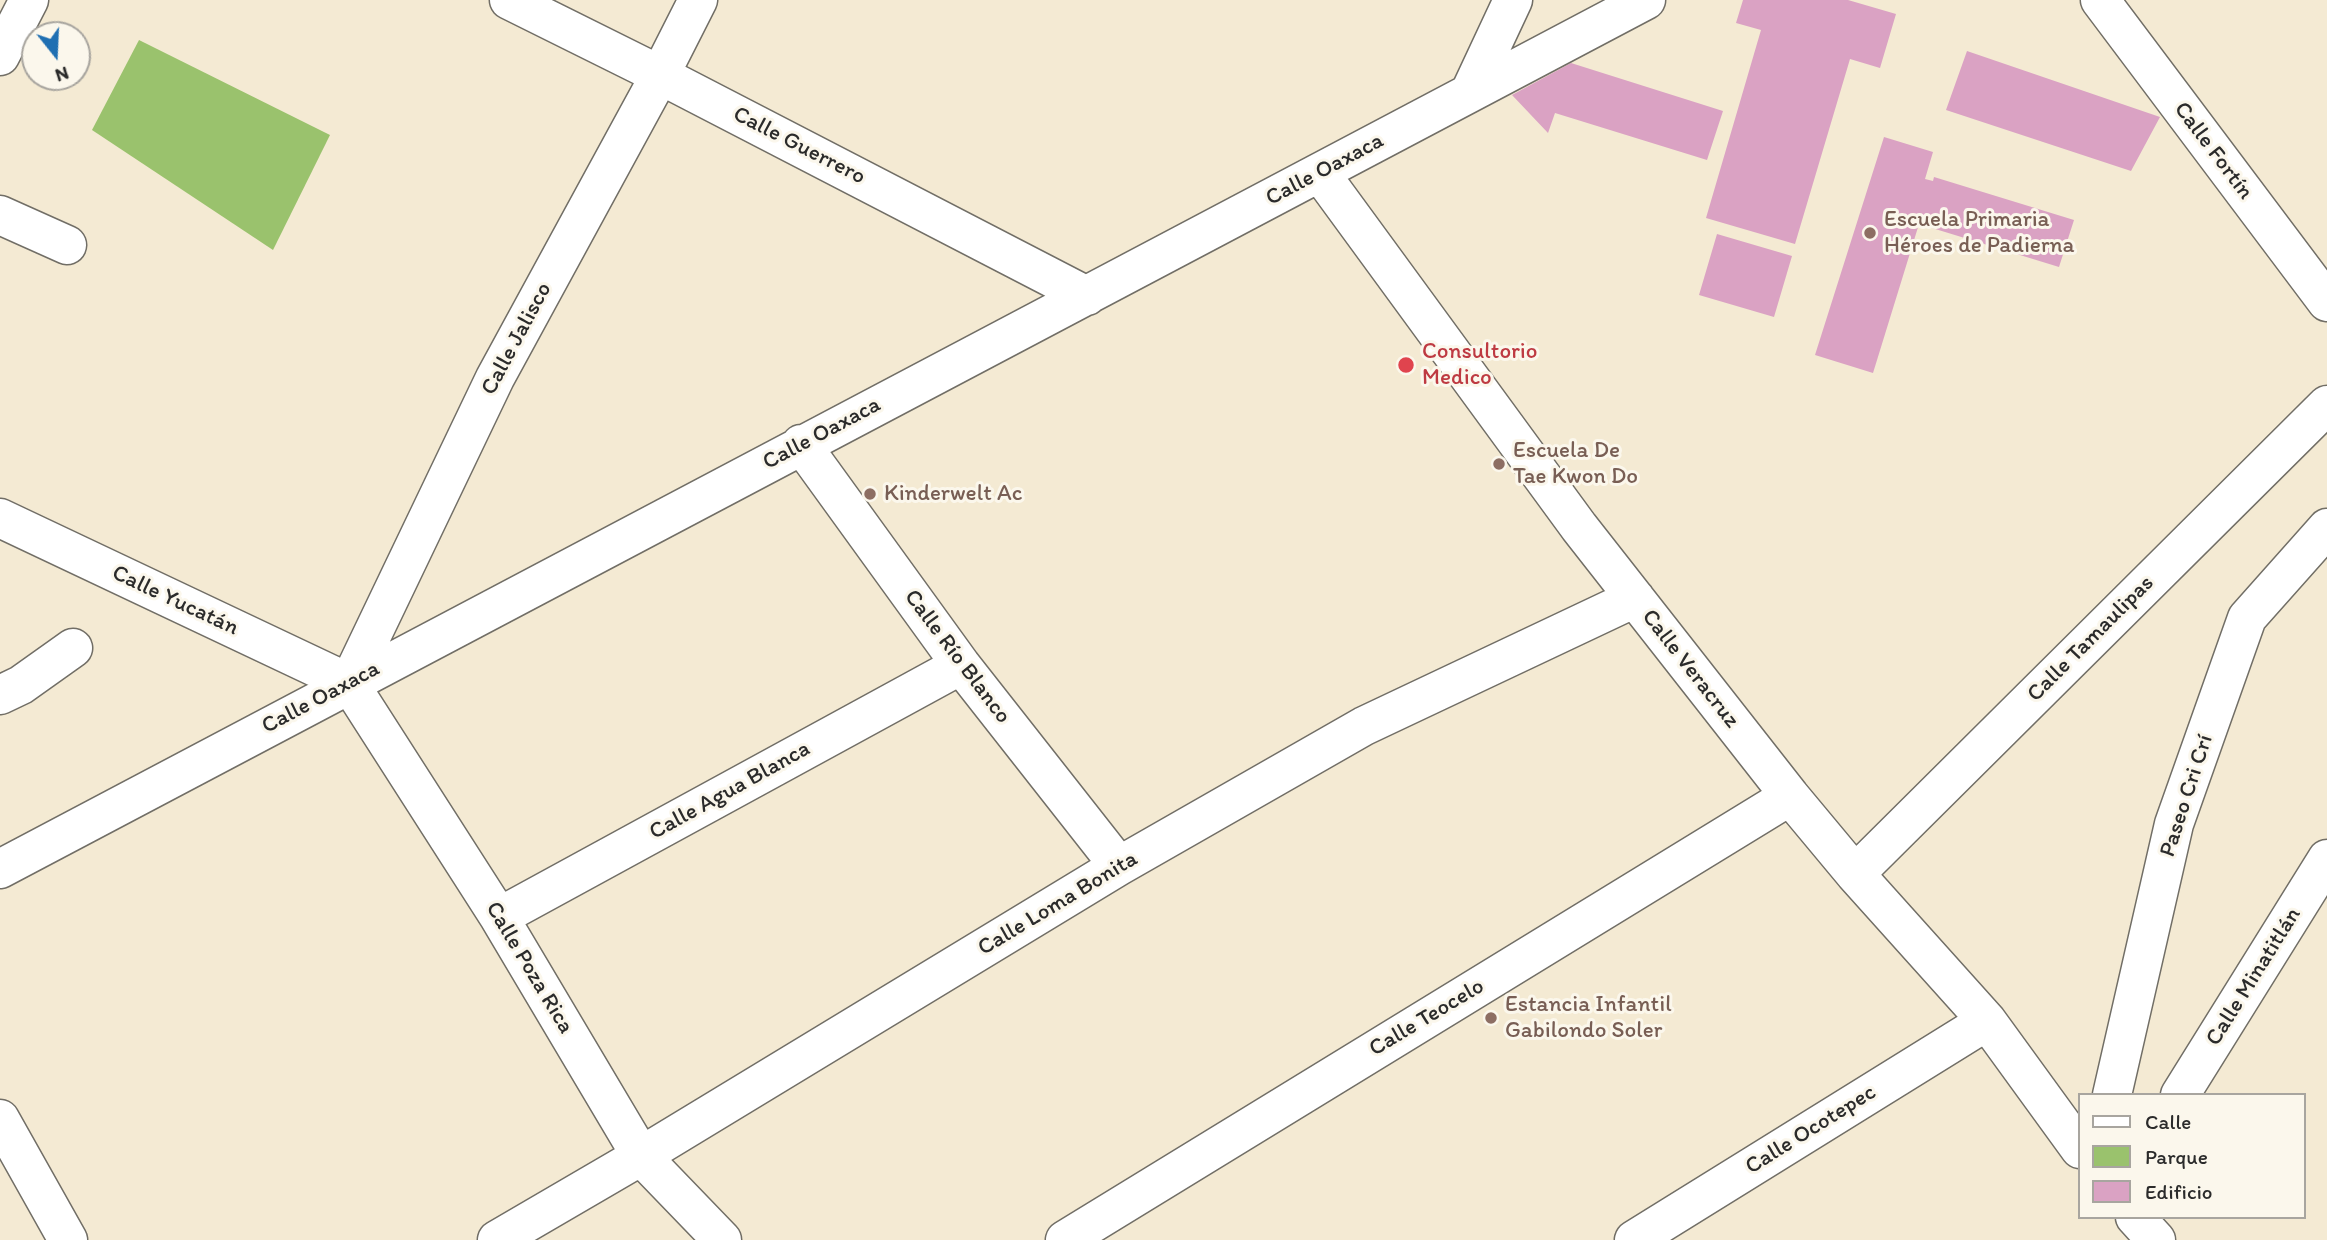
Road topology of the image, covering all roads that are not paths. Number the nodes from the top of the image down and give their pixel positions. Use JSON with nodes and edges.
{"nodes":[{"id":1,"x":29,"y":0,"type":"edge"},
{"id":2,"x":509,"y":0,"type":"edge"},
{"id":3,"x":698,"y":0,"type":"edge"},
{"id":4,"x":1513,"y":0,"type":"edge"},
{"id":5,"x":1646,"y":0,"type":"edge"},
{"id":6,"x":2100,"y":0,"type":"edge"},
{"id":7,"x":0,"y":56,"type":"edge"},
{"id":8,"x":660,"y":75,"type":"junction"},
{"id":9,"x":1470,"y":92,"type":"junction"},
{"id":10,"x":1320,"y":173,"type":"junction"},
{"id":11,"x":0,"y":215,"type":"edge"},
{"id":12,"x":67,"y":245,"type":"dead end"},
{"id":13,"x":1087,"y":296,"type":"junction"},
{"id":14,"x":2327,"y":302,"type":"edge"},
{"id":15,"x":2327,"y":405,"type":"edge"},
{"id":16,"x":802,"y":444,"type":"junction"},
{"id":17,"x":0,"y":518,"type":"edge"},
{"id":18,"x":2327,"y":528,"type":"edge"},
{"id":19,"x":1635,"y":598,"type":"junction"},
{"id":20,"x":73,"y":648,"type":"dead end"},
{"id":21,"x":961,"y":665,"type":"junction"},
{"id":22,"x":349,"y":683,"type":"junction"},
{"id":23,"x":0,"y":695,"type":"edge"},
{"id":24,"x":1790,"y":796,"type":"junction"},
{"id":25,"x":2327,"y":859,"type":"edge"},
{"id":26,"x":1119,"y":866,"type":"junction"},
{"id":27,"x":0,"y":869,"type":"edge"},
{"id":28,"x":1855,"y":874,"type":"junction"},
{"id":29,"x":499,"y":917,"type":"junction"},
{"id":30,"x":1987,"y":1021,"type":"junction"},
{"id":31,"x":2112,"y":1093,"type":"edge"},
{"id":32,"x":2181,"y":1093,"type":"edge"},
{"id":33,"x":0,"y":1119,"type":"edge"},
{"id":34,"x":2078,"y":1146,"type":"edge"},
{"id":35,"x":641,"y":1156,"type":"junction"},
{"id":36,"x":2137,"y":1219,"type":"edge"},
{"id":37,"x":68,"y":1240,"type":"edge"},
{"id":38,"x":497,"y":1240,"type":"edge"},
{"id":39,"x":722,"y":1240,"type":"edge"},
{"id":40,"x":1065,"y":1240,"type":"edge"},
{"id":41,"x":1634,"y":1240,"type":"edge"},
{"id":42,"x":2156,"y":1240,"type":"edge"}],
"edges":[{"from":1,"to":7,"type":"street"},
{"from":2,"to":8,"type":"street","name":"Calle Guerrero"},
{"from":3,"to":8,"type":"street","name":"Calle Jalisco"},
{"from":4,"to":9,"type":"street"},
{"from":5,"to":9,"type":"street","name":"Calle Oaxaca"},
{"from":6,"to":14,"type":"street","name":"Calle Fortín"},
{"from":8,"to":13,"type":"street","name":"Calle Guerrero"},
{"from":8,"to":22,"type":"street","name":"Calle Jalisco"},
{"from":9,"to":10,"type":"street","name":"Calle Oaxaca"},
{"from":10,"to":13,"type":"street","name":"Calle Oaxaca"},
{"from":10,"to":19,"type":"street","name":"Calle Veracruz"},
{"from":11,"to":12,"type":"street"},
{"from":13,"to":16,"type":"street","name":"Calle Oaxaca"},
{"from":15,"to":28,"type":"street","name":"Calle Tamaulipas"},
{"from":16,"to":21,"type":"street","name":"Calle Río Blanco"},
{"from":16,"to":22,"type":"street","name":"Calle Oaxaca"},
{"from":17,"to":22,"type":"street","name":"Calle Yucatán"},
{"from":18,"to":31,"type":"street","name":"Paseo Cri Crí"},
{"from":19,"to":24,"type":"street","name":"Calle Veracruz"},
{"from":19,"to":26,"type":"street","name":"Calle Loma Bonita"},
{"from":20,"to":23,"type":"street"},
{"from":21,"to":26,"type":"street","name":"Calle Río Blanco"},
{"from":21,"to":29,"type":"street","name":"Calle Agua Blanca"},
{"from":22,"to":27,"type":"street","name":"Calle Oaxaca"},
{"from":22,"to":29,"type":"street","name":"Calle Poza Rica"},
{"from":24,"to":28,"type":"street","name":"Calle Veracruz"},
{"from":24,"to":40,"type":"street","name":"Calle Teocelo"},
{"from":25,"to":32,"type":"street","name":"Calle Minatitlán"},
{"from":26,"to":35,"type":"street","name":"Calle Loma Bonita"},
{"from":28,"to":30,"type":"street","name":"Calle Veracruz"},
{"from":29,"to":35,"type":"street","name":"Calle Poza Rica"},
{"from":30,"to":34,"type":"street","name":"Calle Veracruz"},
{"from":30,"to":41,"type":"street","name":"Calle Ocotepec"},
{"from":33,"to":37,"type":"street"},
{"from":35,"to":38,"type":"street","name":"Calle Loma Bonita"},
{"from":35,"to":39,"type":"street","name":"Calle Poza Rica"},
{"from":36,"to":42,"type":"street"}]}
